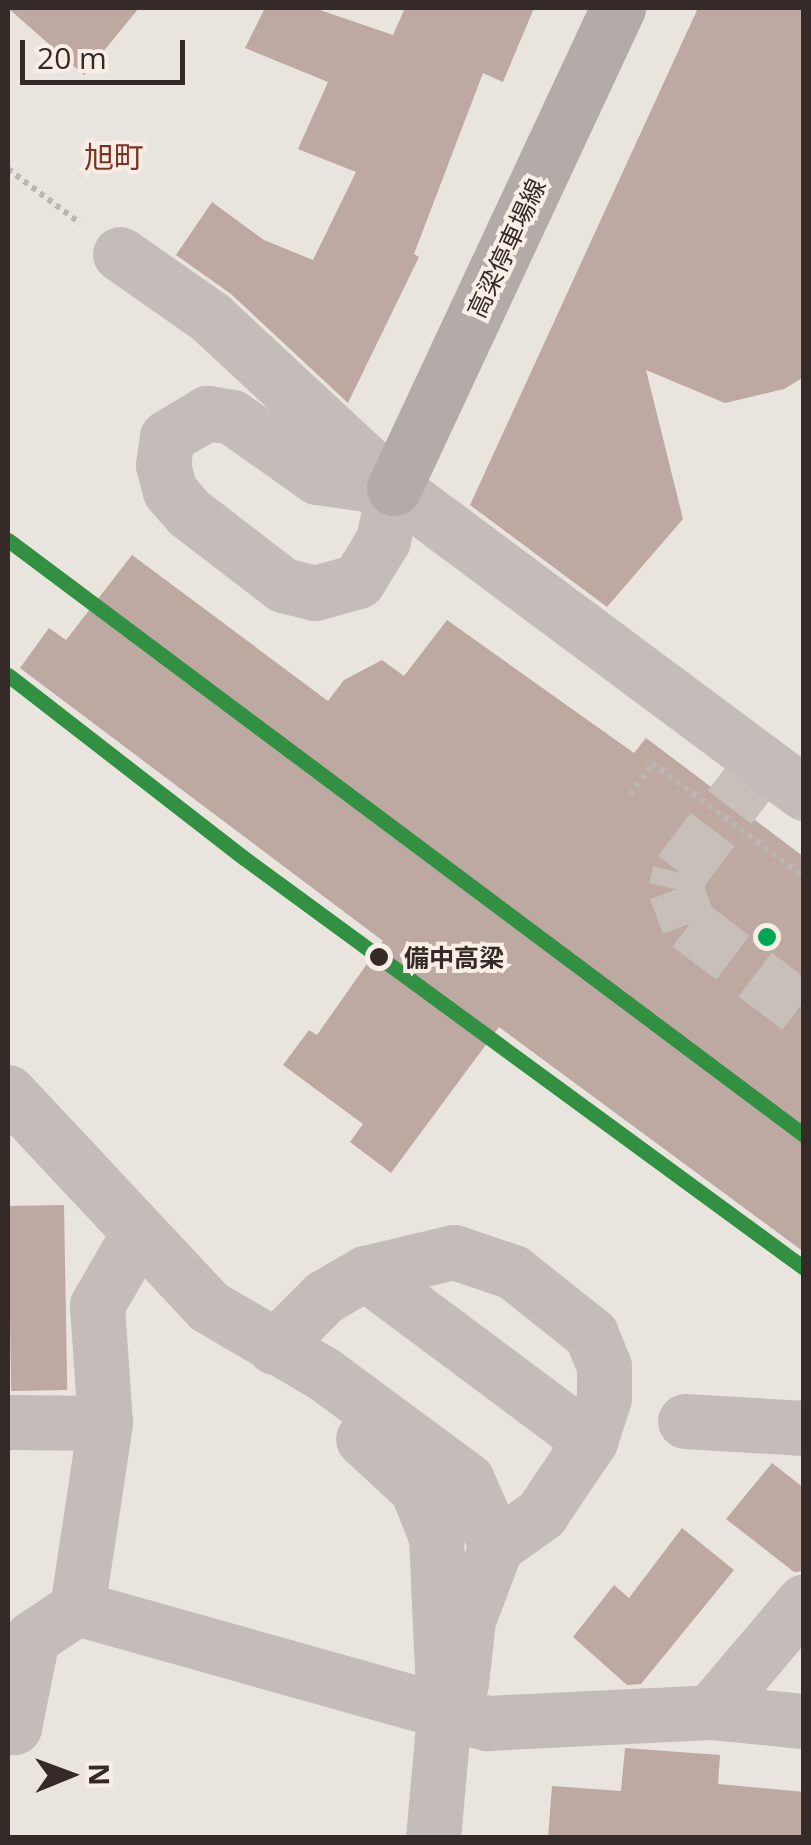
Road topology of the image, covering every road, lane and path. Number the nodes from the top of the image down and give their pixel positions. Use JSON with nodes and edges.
{"nodes":[{"id":1,"x":618,"y":8,"type":"edge"},
{"id":2,"x":8,"y":168,"type":"edge"},
{"id":3,"x":120,"y":254,"type":"joint"},
{"id":4,"x":394,"y":488,"type":"junction"},
{"id":5,"x":804,"y":793,"type":"edge"},
{"id":6,"x":630,"y":795,"type":"dead end"},
{"id":7,"x":804,"y":877,"type":"edge"},
{"id":8,"x":19,"y":1105,"type":"edge"},
{"id":9,"x":137,"y":1236,"type":"junction"},
{"id":10,"x":364,"y":1274,"type":"junction"},
{"id":11,"x":274,"y":1346,"type":"junction"},
{"id":12,"x":685,"y":1421,"type":"dead end"},
{"id":13,"x":8,"y":1422,"type":"edge"},
{"id":14,"x":105,"y":1422,"type":"junction"},
{"id":15,"x":804,"y":1428,"type":"edge"},
{"id":16,"x":590,"y":1441,"type":"junction"},
{"id":17,"x":496,"y":1546,"type":"junction"},
{"id":18,"x":804,"y":1600,"type":"edge"},
{"id":19,"x":76,"y":1608,"type":"junction"},
{"id":20,"x":710,"y":1712,"type":"junction"},
{"id":21,"x":444,"y":1715,"type":"junction"},
{"id":22,"x":804,"y":1721,"type":"edge"},
{"id":23,"x":8,"y":1726,"type":"edge"},
{"id":24,"x":434,"y":1838,"type":"edge"}],
"edges":[{"from":1,"to":4,"type":"main road","name":"高梁停車場線"},
{"from":2,"to":3,"type":"path"},
{"from":3,"to":4,"type":"street"},
{"from":4,"to":5,"type":"street"},
{"from":6,"to":7,"type":"path"},
{"from":8,"to":9,"type":"street"},
{"from":9,"to":11,"type":"street"},
{"from":9,"to":14,"type":"street"},
{"from":10,"to":11,"type":"street"},
{"from":10,"to":16,"type":"street"},
{"from":10,"to":16,"type":"street"},
{"from":11,"to":17,"type":"street"},
{"from":11,"to":21,"type":"street"},
{"from":12,"to":15,"type":"street"},
{"from":13,"to":14,"type":"street"},
{"from":14,"to":19,"type":"street"},
{"from":16,"to":17,"type":"street"},
{"from":17,"to":21,"type":"street"},
{"from":18,"to":20,"type":"street"},
{"from":19,"to":21,"type":"street"},
{"from":19,"to":23,"type":"street"},
{"from":20,"to":21,"type":"street"},
{"from":20,"to":22,"type":"street"},
{"from":21,"to":24,"type":"street"}]}
